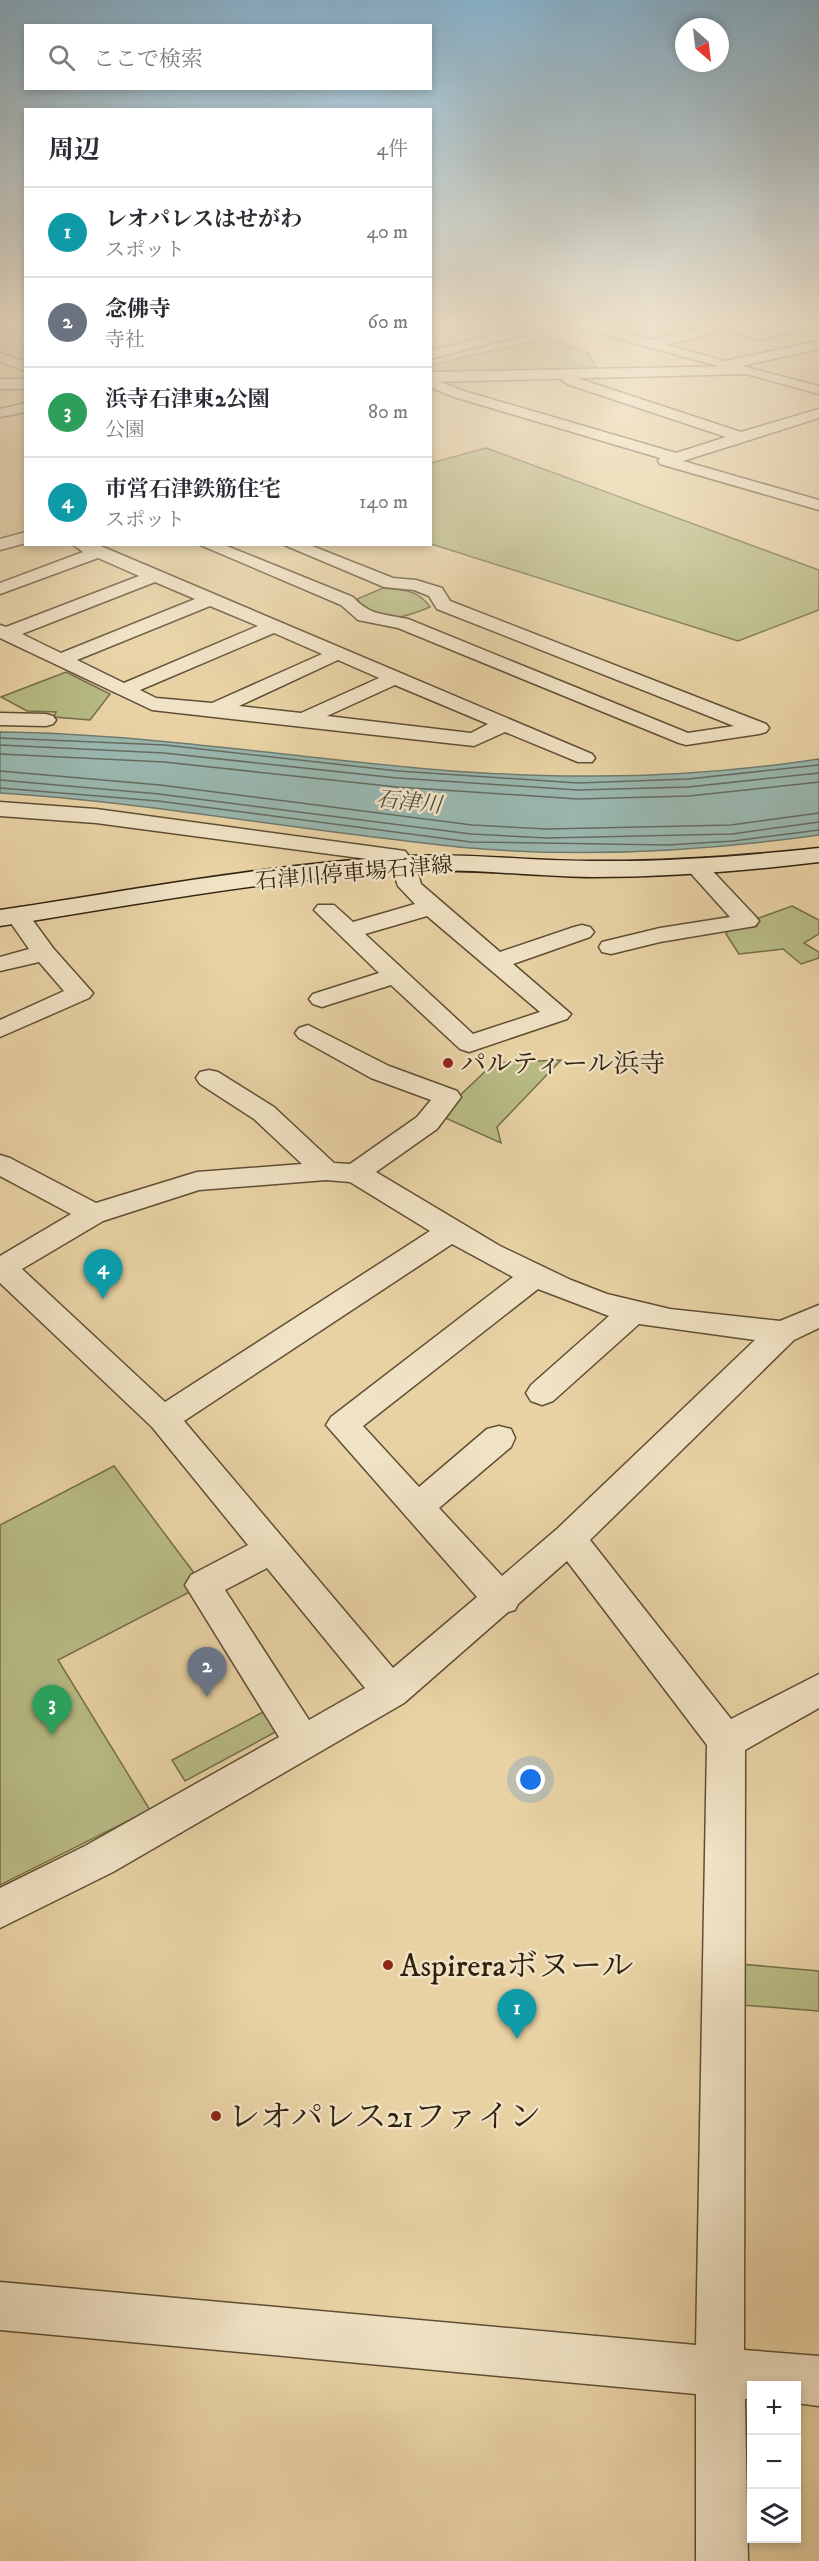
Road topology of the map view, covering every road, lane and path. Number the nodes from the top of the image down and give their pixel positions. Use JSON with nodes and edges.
{"nodes":[{"id":1,"x":627,"y":443,"type":"edge"},
{"id":2,"x":716,"y":443,"type":"edge"},
{"id":3,"x":674,"y":456,"type":"junction"},
{"id":4,"x":819,"y":505,"type":"edge"},
{"id":5,"x":24,"y":538,"type":"edge"},
{"id":6,"x":0,"y":545,"type":"edge"},
{"id":7,"x":84,"y":546,"type":"edge"},
{"id":8,"x":211,"y":546,"type":"edge"},
{"id":9,"x":295,"y":546,"type":"edge"},
{"id":10,"x":98,"y":552,"type":"junction"},
{"id":11,"x":154,"y":576,"type":"junction"},
{"id":12,"x":0,"y":589,"type":"edge"},
{"id":13,"x":211,"y":599,"type":"junction"},
{"id":14,"x":274,"y":626,"type":"junction"},
{"id":15,"x":2,"y":633,"type":"edge"},
{"id":16,"x":337,"y":654,"type":"junction"},
{"id":17,"x":579,"y":658,"type":"junction"},
{"id":18,"x":61,"y":660,"type":"junction"},
{"id":19,"x":394,"y":678,"type":"junction"},
{"id":20,"x":536,"y":678,"type":"junction"},
{"id":21,"x":124,"y":690,"type":"junction"},
{"id":22,"x":215,"y":709,"type":"junction"},
{"id":23,"x":0,"y":718,"type":"edge"},
{"id":24,"x":305,"y":719,"type":"junction"},
{"id":25,"x":46,"y":720,"type":"dead end"},
{"id":26,"x":504,"y":724,"type":"junction"},
{"id":27,"x":585,"y":758,"type":"dead end"},
{"id":28,"x":0,"y":809,"type":"edge"},
{"id":29,"x":819,"y":855,"type":"edge"},
{"id":30,"x":404,"y":864,"type":"junction"},
{"id":31,"x":697,"y":868,"type":"junction"},
{"id":32,"x":431,"y":907,"type":"junction"},
{"id":33,"x":326,"y":910,"type":"dead end"},
{"id":34,"x":9,"y":917,"type":"edge"},
{"id":35,"x":349,"y":931,"type":"junction"},
{"id":36,"x":582,"y":932,"type":"dead end"},
{"id":37,"x":611,"y":947,"type":"dead end"},
{"id":38,"x":44,"y":952,"type":"junction"},
{"id":39,"x":495,"y":962,"type":"junction"},
{"id":40,"x":0,"y":964,"type":"edge"},
{"id":41,"x":396,"y":975,"type":"junction"},
{"id":42,"x":322,"y":999,"type":"dead end"},
{"id":43,"x":0,"y":1029,"type":"edge"},
{"id":44,"x":308,"y":1033,"type":"dead end"},
{"id":45,"x":209,"y":1078,"type":"dead end"},
{"id":46,"x":0,"y":1164,"type":"edge"},
{"id":47,"x":326,"y":1171,"type":"junction"},
{"id":48,"x":356,"y":1173,"type":"junction"},
{"id":49,"x":93,"y":1214,"type":"junction"},
{"id":50,"x":452,"y":1230,"type":"junction"},
{"id":51,"x":1,"y":1268,"type":"edge"},
{"id":52,"x":535,"y":1276,"type":"junction"},
{"id":53,"x":633,"y":1312,"type":"junction"},
{"id":54,"x":819,"y":1316,"type":"edge"},
{"id":55,"x":783,"y":1332,"type":"junction"},
{"id":56,"x":542,"y":1393,"type":"dead end"},
{"id":57,"x":163,"y":1419,"type":"junction"},
{"id":58,"x":499,"y":1438,"type":"dead end"},
{"id":59,"x":418,"y":1507,"type":"junction"},
{"id":60,"x":569,"y":1539,"type":"junction"},
{"id":61,"x":271,"y":1549,"type":"junction"},
{"id":62,"x":502,"y":1600,"type":"junction"},
{"id":63,"x":819,"y":1690,"type":"edge"},
{"id":64,"x":391,"y":1692,"type":"junction"},
{"id":65,"x":726,"y":1741,"type":"junction"},
{"id":66,"x":303,"y":1743,"type":"junction"},
{"id":67,"x":0,"y":1909,"type":"edge"},
{"id":68,"x":0,"y":2307,"type":"edge"},
{"id":69,"x":720,"y":2371,"type":"junction"},
{"id":70,"x":819,"y":2381,"type":"edge"},
{"id":71,"x":722,"y":2561,"type":"edge"}],
"edges":[{"from":1,"to":3,"type":"street"},
{"from":2,"to":3,"type":"street"},
{"from":3,"to":4,"type":"street"},
{"from":5,"to":6,"type":"street"},
{"from":7,"to":10,"type":"street"},
{"from":8,"to":20,"type":"street"},
{"from":9,"to":17,"type":"street"},
{"from":10,"to":11,"type":"street"},
{"from":10,"to":12,"type":"street"},
{"from":11,"to":13,"type":"street"},
{"from":11,"to":15,"type":"street"},
{"from":13,"to":14,"type":"street"},
{"from":13,"to":18,"type":"street"},
{"from":14,"to":16,"type":"street"},
{"from":14,"to":21,"type":"street"},
{"from":15,"to":18,"type":"street"},
{"from":16,"to":19,"type":"street"},
{"from":16,"to":22,"type":"street"},
{"from":17,"to":20,"type":"street"},
{"from":17,"to":20,"type":"street"},
{"from":18,"to":21,"type":"street"},
{"from":19,"to":24,"type":"street"},
{"from":19,"to":26,"type":"street"},
{"from":21,"to":22,"type":"street"},
{"from":22,"to":24,"type":"street"},
{"from":23,"to":25,"type":"street"},
{"from":24,"to":26,"type":"street"},
{"from":26,"to":27,"type":"street"},
{"from":28,"to":30,"type":"street"},
{"from":29,"to":31,"type":"main road","name":"石津川停車場石津線"},
{"from":30,"to":31,"type":"main road","name":"石津川停車場石津線"},
{"from":30,"to":32,"type":"street"},
{"from":30,"to":34,"type":"main road","name":"石津川停車場石津線"},
{"from":31,"to":37,"type":"street"},
{"from":32,"to":35,"type":"street"},
{"from":32,"to":39,"type":"street"},
{"from":33,"to":35,"type":"street"},
{"from":34,"to":38,"type":"street"},
{"from":35,"to":41,"type":"street"},
{"from":36,"to":39,"type":"street"},
{"from":38,"to":40,"type":"street"},
{"from":38,"to":43,"type":"street"},
{"from":39,"to":41,"type":"street"},
{"from":41,"to":42,"type":"street"},
{"from":44,"to":48,"type":"street"},
{"from":45,"to":47,"type":"street"},
{"from":46,"to":49,"type":"street"},
{"from":47,"to":48,"type":"street"},
{"from":47,"to":49,"type":"street"},
{"from":48,"to":50,"type":"street"},
{"from":49,"to":51,"type":"street"},
{"from":50,"to":52,"type":"street"},
{"from":50,"to":57,"type":"street"},
{"from":51,"to":57,"type":"street"},
{"from":52,"to":53,"type":"street"},
{"from":52,"to":59,"type":"street"},
{"from":53,"to":55,"type":"street"},
{"from":53,"to":56,"type":"street"},
{"from":54,"to":55,"type":"street"},
{"from":55,"to":60,"type":"street"},
{"from":57,"to":61,"type":"street"},
{"from":58,"to":59,"type":"street"},
{"from":59,"to":62,"type":"street"},
{"from":60,"to":62,"type":"street"},
{"from":60,"to":65,"type":"street"},
{"from":61,"to":64,"type":"street"},
{"from":61,"to":66,"type":"street"},
{"from":62,"to":64,"type":"street"},
{"from":63,"to":65,"type":"street"},
{"from":64,"to":66,"type":"street"},
{"from":65,"to":69,"type":"street"},
{"from":66,"to":67,"type":"street"},
{"from":68,"to":69,"type":"street"},
{"from":69,"to":70,"type":"street"},
{"from":69,"to":71,"type":"street"}]}
